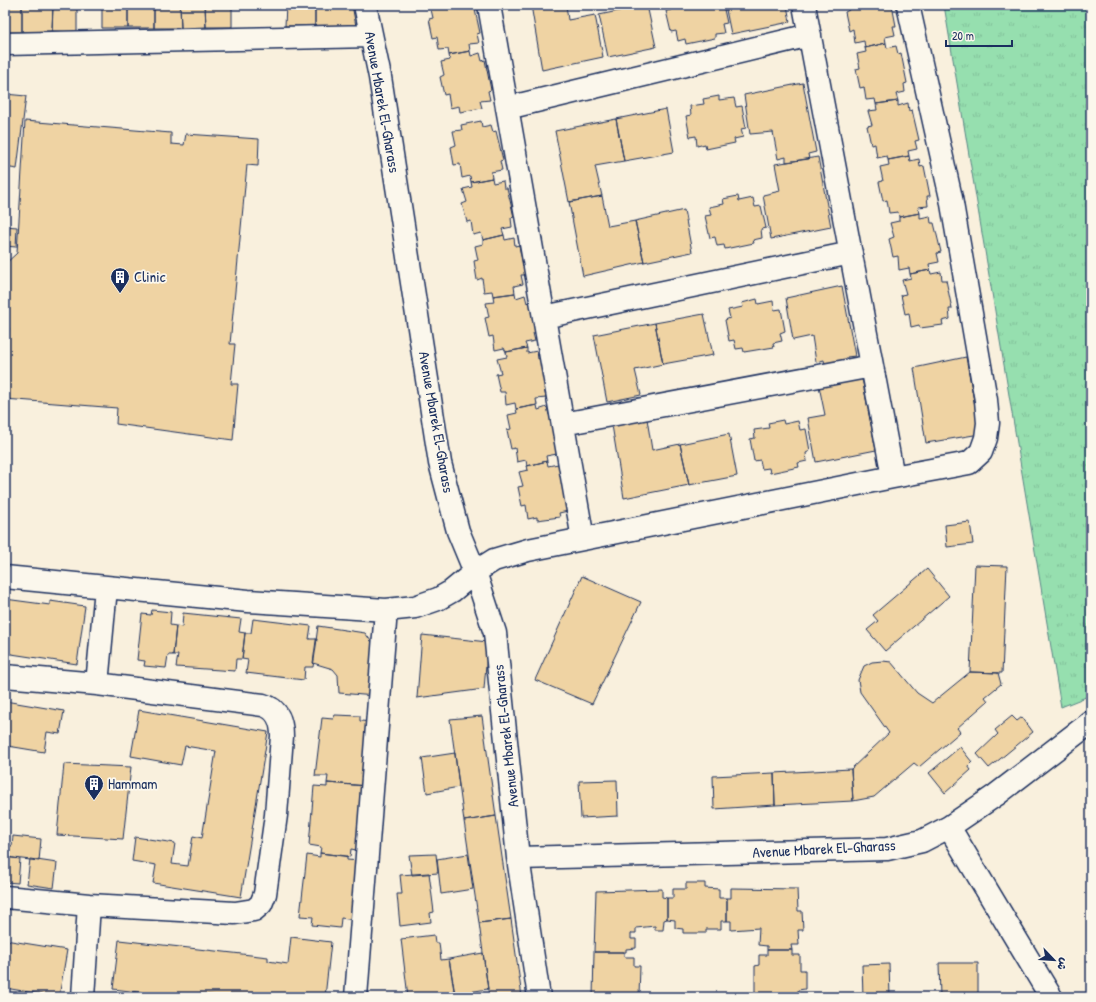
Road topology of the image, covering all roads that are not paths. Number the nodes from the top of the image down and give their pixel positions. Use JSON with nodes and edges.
{"nodes":[{"id":1,"x":365,"y":5,"type":"edge"},
{"id":2,"x":489,"y":5,"type":"edge"},
{"id":3,"x":804,"y":5,"type":"edge"},
{"id":4,"x":908,"y":5,"type":"edge"},
{"id":5,"x":810,"y":35,"type":"junction"},
{"id":6,"x":371,"y":36,"type":"junction"},
{"id":7,"x":5,"y":44,"type":"edge"},
{"id":8,"x":507,"y":108,"type":"junction"},
{"id":9,"x":851,"y":253,"type":"junction"},
{"id":10,"x":544,"y":317,"type":"junction"},
{"id":11,"x":872,"y":366,"type":"junction"},
{"id":12,"x":562,"y":424,"type":"junction"},
{"id":13,"x":893,"y":477,"type":"junction"},
{"id":14,"x":583,"y":539,"type":"junction"},
{"id":15,"x":475,"y":572,"type":"junction"},
{"id":16,"x":5,"y":577,"type":"edge"},
{"id":17,"x":106,"y":588,"type":"junction"},
{"id":18,"x":386,"y":610,"type":"junction"},
{"id":19,"x":5,"y":676,"type":"edge"},
{"id":20,"x":96,"y":684,"type":"junction"},
{"id":21,"x":1091,"y":722,"type":"edge"},
{"id":22,"x":949,"y":827,"type":"junction"},
{"id":23,"x":518,"y":858,"type":"junction"},
{"id":24,"x":5,"y":897,"type":"edge"},
{"id":25,"x":89,"y":905,"type":"junction"},
{"id":26,"x":83,"y":997,"type":"edge"},
{"id":27,"x":356,"y":997,"type":"edge"},
{"id":28,"x":538,"y":997,"type":"edge"},
{"id":29,"x":1051,"y":997,"type":"edge"}],
"edges":[{"from":1,"to":6,"type":"street","name":"Avenue Mbarek El-Gharass"},
{"from":2,"to":8,"type":"street"},
{"from":3,"to":5,"type":"street"},
{"from":4,"to":13,"type":"street"},
{"from":5,"to":8,"type":"street"},
{"from":5,"to":9,"type":"street"},
{"from":6,"to":7,"type":"street"},
{"from":6,"to":15,"type":"street","name":"Avenue Mbarek El-Gharass"},
{"from":8,"to":10,"type":"street"},
{"from":9,"to":10,"type":"street"},
{"from":9,"to":11,"type":"street"},
{"from":10,"to":12,"type":"street"},
{"from":11,"to":12,"type":"street"},
{"from":11,"to":13,"type":"street"},
{"from":12,"to":14,"type":"street"},
{"from":13,"to":14,"type":"street"},
{"from":14,"to":15,"type":"street"},
{"from":15,"to":18,"type":"street"},
{"from":15,"to":23,"type":"street","name":"Avenue Mbarek El-Gharass"},
{"from":16,"to":17,"type":"street"},
{"from":17,"to":18,"type":"street"},
{"from":17,"to":20,"type":"street"},
{"from":18,"to":27,"type":"street"},
{"from":19,"to":20,"type":"street"},
{"from":20,"to":25,"type":"street"},
{"from":21,"to":22,"type":"street","name":"Avenue Mbarek El-Gharass"},
{"from":22,"to":23,"type":"street","name":"Avenue Mbarek El-Gharass"},
{"from":22,"to":29,"type":"street"},
{"from":23,"to":28,"type":"street","name":"Avenue Mbarek El-Gharass"},
{"from":24,"to":25,"type":"street"},
{"from":25,"to":26,"type":"street"}]}
